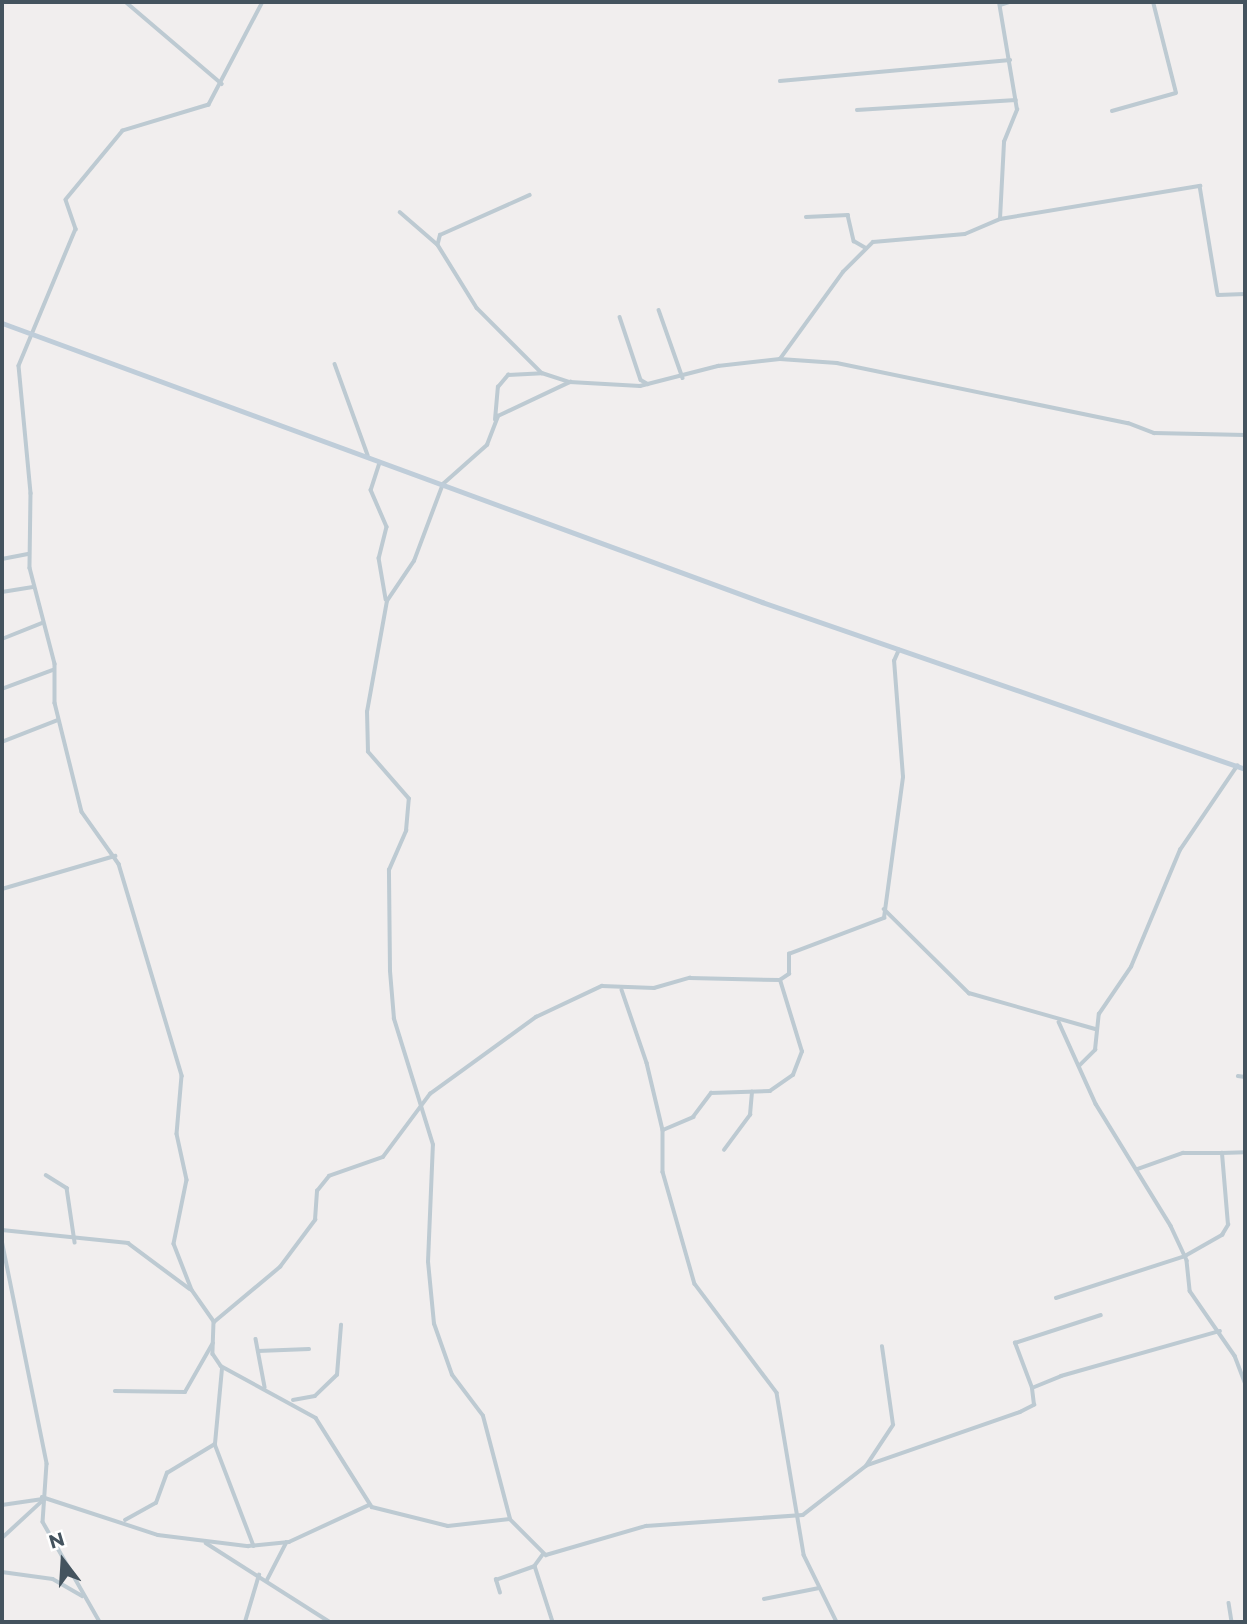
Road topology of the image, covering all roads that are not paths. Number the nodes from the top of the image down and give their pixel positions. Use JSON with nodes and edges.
{"nodes":[{"id":1,"x":125,"y":2,"type":"edge"},
{"id":2,"x":262,"y":2,"type":"edge"},
{"id":3,"x":1010,"y":2,"type":"edge"},
{"id":4,"x":1153,"y":2,"type":"edge"},
{"id":5,"x":1000,"y":3,"type":"edge"},
{"id":6,"x":1010,"y":60,"type":"junction"},
{"id":7,"x":780,"y":81,"type":"dead end"},
{"id":8,"x":222,"y":84,"type":"junction"},
{"id":9,"x":1016,"y":100,"type":"junction"},
{"id":10,"x":857,"y":110,"type":"dead end"},
{"id":11,"x":1112,"y":111,"type":"dead end"},
{"id":12,"x":530,"y":195,"type":"dead end"},
{"id":13,"x":400,"y":212,"type":"dead end"},
{"id":14,"x":806,"y":217,"type":"dead end"},
{"id":15,"x":1000,"y":219,"type":"junction"},
{"id":16,"x":438,"y":245,"type":"junction"},
{"id":17,"x":866,"y":248,"type":"junction"},
{"id":18,"x":1245,"y":294,"type":"edge"},
{"id":19,"x":659,"y":310,"type":"dead end"},
{"id":20,"x":620,"y":317,"type":"dead end"},
{"id":21,"x":2,"y":323,"type":"edge"},
{"id":22,"x":34,"y":335,"type":"junction"},
{"id":23,"x":780,"y":359,"type":"junction"},
{"id":24,"x":335,"y":364,"type":"dead end"},
{"id":25,"x":542,"y":373,"type":"junction"},
{"id":26,"x":682,"y":378,"type":"junction"},
{"id":27,"x":570,"y":382,"type":"junction"},
{"id":28,"x":650,"y":385,"type":"junction"},
{"id":29,"x":495,"y":420,"type":"junction"},
{"id":30,"x":1245,"y":435,"type":"edge"},
{"id":31,"x":368,"y":455,"type":"junction"},
{"id":32,"x":381,"y":461,"type":"junction"},
{"id":33,"x":443,"y":484,"type":"junction"},
{"id":34,"x":28,"y":554,"type":"junction"},
{"id":35,"x":2,"y":559,"type":"edge"},
{"id":36,"x":33,"y":587,"type":"junction"},
{"id":37,"x":2,"y":592,"type":"edge"},
{"id":38,"x":387,"y":601,"type":"junction"},
{"id":39,"x":43,"y":622,"type":"junction"},
{"id":40,"x":2,"y":639,"type":"edge"},
{"id":41,"x":899,"y":650,"type":"junction"},
{"id":42,"x":54,"y":670,"type":"junction"},
{"id":43,"x":2,"y":689,"type":"edge"},
{"id":44,"x":58,"y":720,"type":"junction"},
{"id":45,"x":2,"y":742,"type":"edge"},
{"id":46,"x":1237,"y":766,"type":"junction"},
{"id":47,"x":1245,"y":769,"type":"edge"},
{"id":48,"x":115,"y":856,"type":"junction"},
{"id":49,"x":2,"y":889,"type":"edge"},
{"id":50,"x":884,"y":909,"type":"junction"},
{"id":51,"x":779,"y":980,"type":"junction"},
{"id":52,"x":622,"y":989,"type":"junction"},
{"id":53,"x":1059,"y":1022,"type":"junction"},
{"id":54,"x":1095,"y":1029,"type":"junction"},
{"id":55,"x":1079,"y":1066,"type":"junction"},
{"id":56,"x":1238,"y":1076,"type":"dead end"},
{"id":57,"x":1245,"y":1077,"type":"edge"},
{"id":58,"x":752,"y":1092,"type":"junction"},
{"id":59,"x":420,"y":1105,"type":"junction"},
{"id":60,"x":663,"y":1130,"type":"junction"},
{"id":61,"x":724,"y":1150,"type":"dead end"},
{"id":62,"x":1245,"y":1152,"type":"edge"},
{"id":63,"x":1223,"y":1153,"type":"junction"},
{"id":64,"x":1138,"y":1170,"type":"junction"},
{"id":65,"x":46,"y":1175,"type":"dead end"},
{"id":66,"x":2,"y":1230,"type":"edge"},
{"id":67,"x":2,"y":1240,"type":"edge"},
{"id":68,"x":75,"y":1242,"type":"junction"},
{"id":69,"x":1185,"y":1256,"type":"junction"},
{"id":70,"x":192,"y":1290,"type":"junction"},
{"id":71,"x":1056,"y":1298,"type":"dead end"},
{"id":72,"x":1101,"y":1315,"type":"dead end"},
{"id":73,"x":214,"y":1322,"type":"junction"},
{"id":74,"x":341,"y":1325,"type":"dead end"},
{"id":75,"x":1220,"y":1331,"type":"junction"},
{"id":76,"x":257,"y":1339,"type":"dead end"},
{"id":77,"x":214,"y":1341,"type":"junction"},
{"id":78,"x":882,"y":1347,"type":"dead end"},
{"id":79,"x":309,"y":1349,"type":"dead end"},
{"id":80,"x":258,"y":1351,"type":"junction"},
{"id":81,"x":221,"y":1366,"type":"junction"},
{"id":82,"x":1245,"y":1382,"type":"edge"},
{"id":83,"x":265,"y":1387,"type":"junction"},
{"id":84,"x":1032,"y":1388,"type":"junction"},
{"id":85,"x":115,"y":1391,"type":"dead end"},
{"id":86,"x":291,"y":1400,"type":"junction"},
{"id":87,"x":215,"y":1444,"type":"junction"},
{"id":88,"x":866,"y":1466,"type":"junction"},
{"id":89,"x":43,"y":1498,"type":"junction"},
{"id":90,"x":40,"y":1503,"type":"junction"},
{"id":91,"x":369,"y":1504,"type":"junction"},
{"id":92,"x":2,"y":1505,"type":"edge"},
{"id":93,"x":797,"y":1517,"type":"junction"},
{"id":94,"x":510,"y":1519,"type":"junction"},
{"id":95,"x":123,"y":1521,"type":"junction"},
{"id":96,"x":2,"y":1538,"type":"edge"},
{"id":97,"x":205,"y":1542,"type":"junction"},
{"id":98,"x":287,"y":1542,"type":"junction"},
{"id":99,"x":254,"y":1546,"type":"junction"},
{"id":100,"x":544,"y":1555,"type":"junction"},
{"id":101,"x":535,"y":1566,"type":"junction"},
{"id":102,"x":2,"y":1572,"type":"edge"},
{"id":103,"x":259,"y":1575,"type":"junction"},
{"id":104,"x":267,"y":1580,"type":"junction"},
{"id":105,"x":819,"y":1588,"type":"junction"},
{"id":106,"x":500,"y":1593,"type":"dead end"},
{"id":107,"x":85,"y":1597,"type":"junction"},
{"id":108,"x":764,"y":1600,"type":"dead end"},
{"id":109,"x":1229,"y":1603,"type":"dead end"},
{"id":110,"x":100,"y":1622,"type":"edge"},
{"id":111,"x":245,"y":1622,"type":"edge"},
{"id":112,"x":330,"y":1622,"type":"edge"},
{"id":113,"x":414,"y":1622,"type":"edge"},
{"id":114,"x":501,"y":1622,"type":"edge"},
{"id":115,"x":553,"y":1622,"type":"edge"},
{"id":116,"x":837,"y":1622,"type":"edge"},
{"id":117,"x":1233,"y":1622,"type":"edge"}],
"edges":[{"from":1,"to":8,"type":"street"},
{"from":2,"to":8,"type":"street"},
{"from":3,"to":5,"type":"street"},
{"from":4,"to":11,"type":"street"},
{"from":5,"to":6,"type":"street"},
{"from":6,"to":7,"type":"street"},
{"from":6,"to":9,"type":"street"},
{"from":8,"to":22,"type":"street"},
{"from":9,"to":10,"type":"street"},
{"from":9,"to":15,"type":"street"},
{"from":12,"to":16,"type":"street"},
{"from":13,"to":16,"type":"street"},
{"from":14,"to":17,"type":"street"},
{"from":15,"to":17,"type":"street"},
{"from":15,"to":18,"type":"street"},
{"from":16,"to":25,"type":"street"},
{"from":17,"to":23,"type":"street"},
{"from":19,"to":26,"type":"street"},
{"from":20,"to":28,"type":"street"},
{"from":21,"to":22,"type":"street"},
{"from":22,"to":31,"type":"street"},
{"from":22,"to":34,"type":"street"},
{"from":23,"to":26,"type":"street"},
{"from":23,"to":30,"type":"street"},
{"from":24,"to":31,"type":"street"},
{"from":25,"to":27,"type":"street"},
{"from":25,"to":29,"type":"street"},
{"from":26,"to":28,"type":"street"},
{"from":27,"to":28,"type":"street"},
{"from":27,"to":29,"type":"street"},
{"from":29,"to":33,"type":"street"},
{"from":31,"to":32,"type":"street"},
{"from":32,"to":33,"type":"street"},
{"from":32,"to":38,"type":"street"},
{"from":33,"to":38,"type":"street"},
{"from":33,"to":41,"type":"street"},
{"from":34,"to":35,"type":"street"},
{"from":34,"to":36,"type":"street"},
{"from":36,"to":37,"type":"street"},
{"from":36,"to":39,"type":"street"},
{"from":38,"to":59,"type":"street"},
{"from":39,"to":40,"type":"street"},
{"from":39,"to":42,"type":"street"},
{"from":41,"to":46,"type":"street"},
{"from":41,"to":50,"type":"street"},
{"from":42,"to":43,"type":"street"},
{"from":42,"to":44,"type":"street"},
{"from":44,"to":45,"type":"street"},
{"from":44,"to":48,"type":"street"},
{"from":46,"to":47,"type":"street"},
{"from":46,"to":54,"type":"street"},
{"from":48,"to":49,"type":"street"},
{"from":48,"to":70,"type":"street"},
{"from":50,"to":51,"type":"street"},
{"from":50,"to":53,"type":"street"},
{"from":51,"to":52,"type":"street"},
{"from":51,"to":58,"type":"street"},
{"from":52,"to":59,"type":"street"},
{"from":52,"to":60,"type":"street"},
{"from":53,"to":54,"type":"street"},
{"from":53,"to":55,"type":"street"},
{"from":54,"to":55,"type":"street"},
{"from":55,"to":64,"type":"street"},
{"from":56,"to":57,"type":"street"},
{"from":58,"to":60,"type":"street"},
{"from":58,"to":61,"type":"street"},
{"from":59,"to":73,"type":"street"},
{"from":59,"to":94,"type":"street"},
{"from":60,"to":93,"type":"street"},
{"from":62,"to":63,"type":"street"},
{"from":63,"to":64,"type":"street"},
{"from":63,"to":69,"type":"street"},
{"from":64,"to":69,"type":"street"},
{"from":65,"to":68,"type":"street"},
{"from":66,"to":68,"type":"street"},
{"from":67,"to":89,"type":"street"},
{"from":68,"to":70,"type":"street"},
{"from":69,"to":71,"type":"street"},
{"from":69,"to":75,"type":"street"},
{"from":70,"to":73,"type":"street"},
{"from":72,"to":84,"type":"street"},
{"from":73,"to":77,"type":"street"},
{"from":74,"to":86,"type":"street"},
{"from":75,"to":82,"type":"street"},
{"from":75,"to":84,"type":"street"},
{"from":76,"to":80,"type":"street"},
{"from":77,"to":81,"type":"street"},
{"from":77,"to":85,"type":"street"},
{"from":78,"to":88,"type":"street"},
{"from":79,"to":80,"type":"street"},
{"from":80,"to":83,"type":"street"},
{"from":81,"to":83,"type":"street"},
{"from":81,"to":87,"type":"street"},
{"from":83,"to":86,"type":"street"},
{"from":84,"to":88,"type":"street"},
{"from":86,"to":91,"type":"street"},
{"from":87,"to":95,"type":"street"},
{"from":87,"to":99,"type":"street"},
{"from":88,"to":93,"type":"street"},
{"from":89,"to":90,"type":"street"},
{"from":89,"to":92,"type":"street"},
{"from":89,"to":95,"type":"street"},
{"from":90,"to":96,"type":"street"},
{"from":90,"to":107,"type":"street"},
{"from":91,"to":94,"type":"street"},
{"from":91,"to":98,"type":"street"},
{"from":93,"to":100,"type":"street"},
{"from":93,"to":105,"type":"street"},
{"from":94,"to":100,"type":"street"},
{"from":95,"to":97,"type":"street"},
{"from":97,"to":99,"type":"street"},
{"from":97,"to":103,"type":"street"},
{"from":98,"to":99,"type":"street"},
{"from":98,"to":104,"type":"street"},
{"from":100,"to":101,"type":"street"},
{"from":101,"to":106,"type":"street"},
{"from":101,"to":115,"type":"street"},
{"from":102,"to":107,"type":"street"},
{"from":103,"to":104,"type":"street"},
{"from":103,"to":111,"type":"street"},
{"from":104,"to":112,"type":"street"},
{"from":105,"to":108,"type":"street"},
{"from":105,"to":116,"type":"street"},
{"from":107,"to":110,"type":"street"},
{"from":109,"to":117,"type":"street"},
{"from":113,"to":114,"type":"street"}]}
